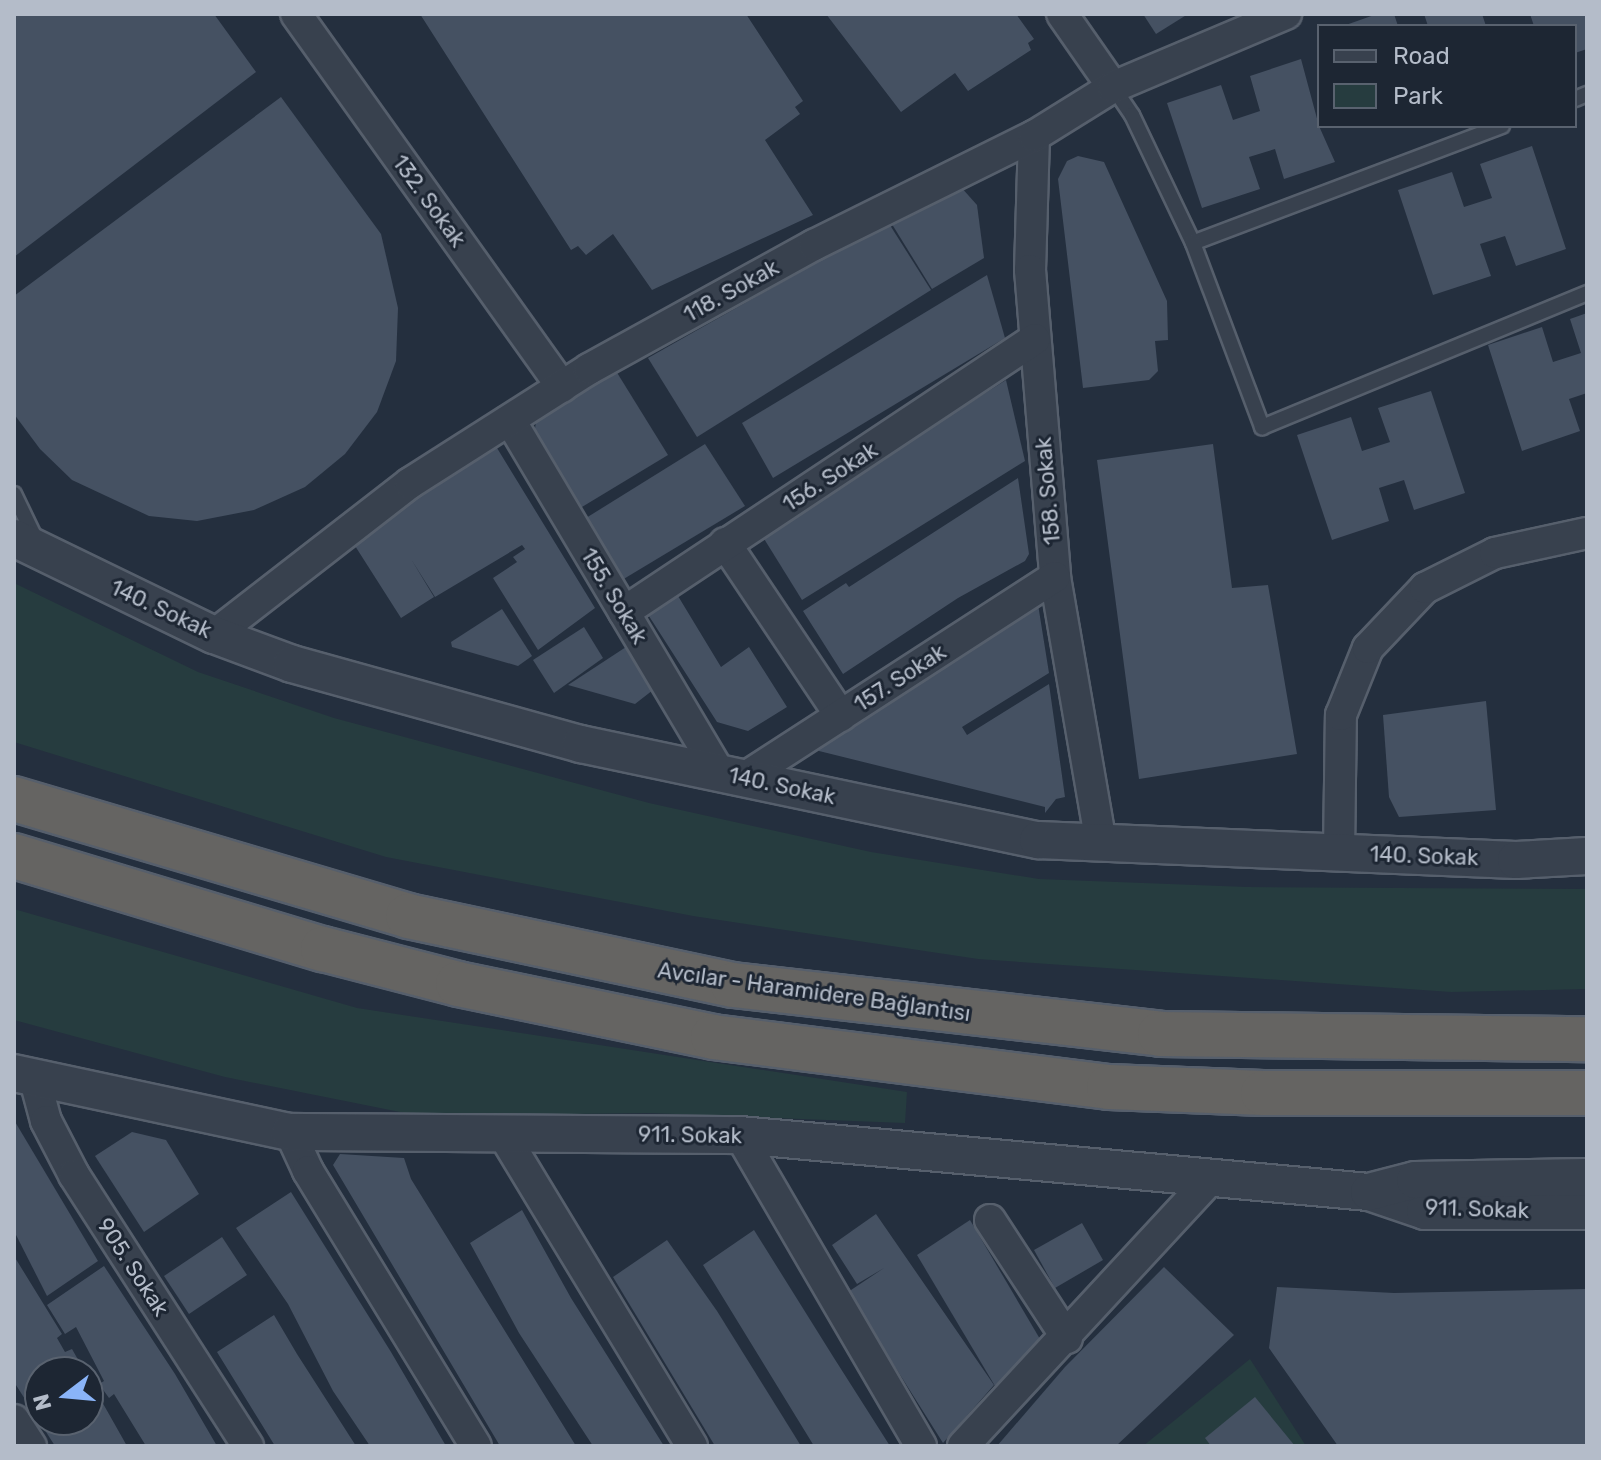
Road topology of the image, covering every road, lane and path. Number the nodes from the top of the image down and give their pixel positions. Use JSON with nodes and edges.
{"nodes":[{"id":1,"x":296,"y":14,"type":"edge"},
{"id":2,"x":1062,"y":14,"type":"edge"},
{"id":3,"x":1286,"y":14,"type":"edge"},
{"id":4,"x":1113,"y":87,"type":"junction"},
{"id":5,"x":1497,"y":128,"type":"edge"},
{"id":6,"x":1034,"y":136,"type":"junction"},
{"id":7,"x":1193,"y":243,"type":"junction"},
{"id":8,"x":1587,"y":293,"type":"edge"},
{"id":9,"x":1035,"y":339,"type":"junction"},
{"id":10,"x":562,"y":387,"type":"junction"},
{"id":11,"x":510,"y":420,"type":"junction"},
{"id":12,"x":14,"y":494,"type":"edge"},
{"id":13,"x":1587,"y":533,"type":"edge"},
{"id":14,"x":725,"y":543,"type":"junction"},
{"id":15,"x":28,"y":546,"type":"edge"},
{"id":16,"x":1055,"y":577,"type":"junction"},
{"id":17,"x":624,"y":612,"type":"junction"},
{"id":18,"x":214,"y":635,"type":"junction"},
{"id":19,"x":841,"y":716,"type":"junction"},
{"id":20,"x":731,"y":775,"type":"junction"},
{"id":21,"x":14,"y":799,"type":"edge"},
{"id":22,"x":1101,"y":843,"type":"junction"},
{"id":23,"x":1339,"y":853,"type":"junction"},
{"id":24,"x":14,"y":856,"type":"edge"},
{"id":25,"x":1587,"y":856,"type":"edge"},
{"id":26,"x":1587,"y":1039,"type":"edge"},
{"id":27,"x":24,"y":1076,"type":"edge"},
{"id":28,"x":1587,"y":1093,"type":"edge"},
{"id":29,"x":290,"y":1132,"type":"junction"},
{"id":30,"x":503,"y":1134,"type":"junction"},
{"id":31,"x":740,"y":1135,"type":"junction"},
{"id":32,"x":1213,"y":1176,"type":"junction"},
{"id":33,"x":1587,"y":1177,"type":"edge"},
{"id":34,"x":1369,"y":1192,"type":"junction"},
{"id":35,"x":1587,"y":1211,"type":"edge"},
{"id":36,"x":990,"y":1220,"type":"dead end"},
{"id":37,"x":1067,"y":1338,"type":"junction"},
{"id":38,"x":14,"y":1420,"type":"edge"},
{"id":39,"x":31,"y":1446,"type":"edge"},
{"id":40,"x":248,"y":1446,"type":"edge"},
{"id":41,"x":476,"y":1446,"type":"edge"},
{"id":42,"x":692,"y":1446,"type":"edge"},
{"id":43,"x":921,"y":1446,"type":"edge"},
{"id":44,"x":963,"y":1446,"type":"edge"}],
"edges":[{"from":1,"to":10,"type":"street","name":"132. Sokak"},
{"from":2,"to":4,"type":"street"},
{"from":3,"to":4,"type":"street","name":"118. Sokak"},
{"from":4,"to":6,"type":"street","name":"118. Sokak"},
{"from":4,"to":7,"type":"lane"},
{"from":5,"to":7,"type":"lane"},
{"from":6,"to":9,"type":"street","name":"158. Sokak"},
{"from":6,"to":10,"type":"street","name":"118. Sokak"},
{"from":7,"to":8,"type":"lane"},
{"from":9,"to":14,"type":"street","name":"156. Sokak"},
{"from":9,"to":16,"type":"street","name":"158. Sokak"},
{"from":10,"to":11,"type":"street","name":"118. Sokak"},
{"from":11,"to":17,"type":"street","name":"155. Sokak"},
{"from":11,"to":18,"type":"street","name":"118. Sokak"},
{"from":12,"to":15,"type":"lane"},
{"from":13,"to":23,"type":"street"},
{"from":14,"to":17,"type":"street","name":"156. Sokak"},
{"from":14,"to":19,"type":"street"},
{"from":15,"to":18,"type":"street","name":"140. Sokak"},
{"from":16,"to":19,"type":"street","name":"157. Sokak"},
{"from":16,"to":22,"type":"street","name":"158. Sokak"},
{"from":17,"to":20,"type":"street","name":"155. Sokak"},
{"from":18,"to":20,"type":"street","name":"140. Sokak"},
{"from":19,"to":20,"type":"street","name":"157. Sokak"},
{"from":20,"to":22,"type":"street","name":"140. Sokak"},
{"from":21,"to":26,"type":"highway","name":"Avcılar - Haramidere Bağlantısı"},
{"from":22,"to":23,"type":"street","name":"140. Sokak"},
{"from":23,"to":25,"type":"street","name":"140. Sokak"},
{"from":24,"to":28,"type":"highway"},
{"from":27,"to":29,"type":"street","name":"911. Sokak"},
{"from":27,"to":40,"type":"street","name":"905. Sokak"},
{"from":29,"to":30,"type":"street","name":"911. Sokak"},
{"from":29,"to":41,"type":"street"},
{"from":30,"to":31,"type":"street","name":"911. Sokak"},
{"from":30,"to":42,"type":"street"},
{"from":31,"to":32,"type":"street","name":"911. Sokak"},
{"from":31,"to":43,"type":"street"},
{"from":32,"to":34,"type":"street","name":"911. Sokak"},
{"from":32,"to":37,"type":"street"},
{"from":33,"to":34,"type":"street","name":"911. Sokak"},
{"from":34,"to":35,"type":"street","name":"911. Sokak"},
{"from":36,"to":37,"type":"street"},
{"from":37,"to":44,"type":"street"},
{"from":38,"to":39,"type":"street"}]}
